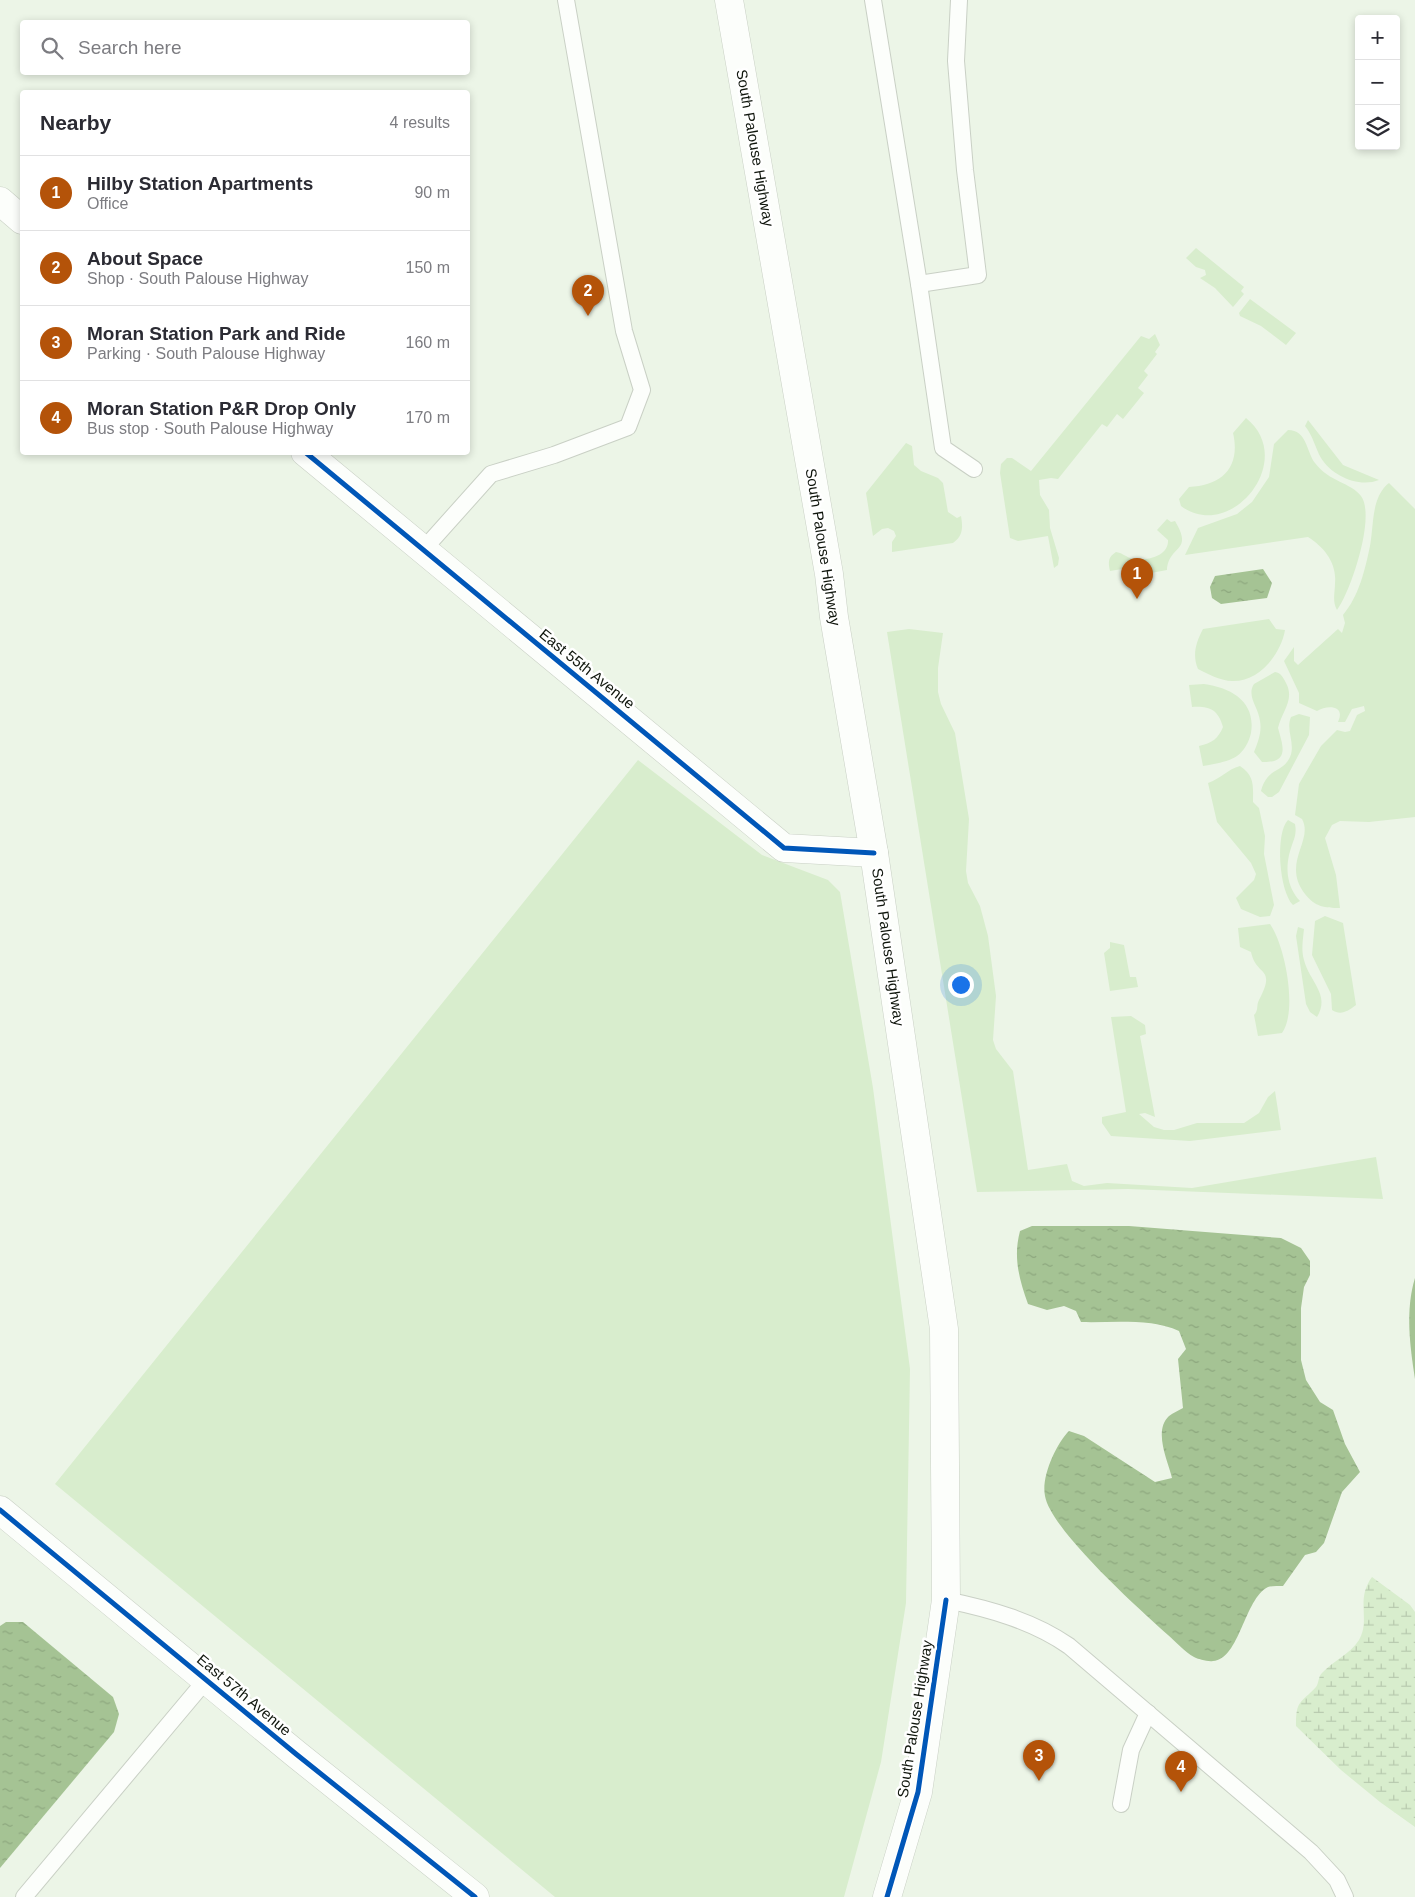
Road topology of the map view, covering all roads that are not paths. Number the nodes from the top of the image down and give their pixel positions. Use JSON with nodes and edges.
{"nodes":[{"id":1,"x":566,"y":0,"type":"edge"},
{"id":2,"x":729,"y":0,"type":"edge"},
{"id":3,"x":873,"y":0,"type":"edge"},
{"id":4,"x":959,"y":0,"type":"edge"},
{"id":5,"x":0,"y":201,"type":"edge"},
{"id":6,"x":20,"y":218,"type":"edge"},
{"id":7,"x":919,"y":284,"type":"junction"},
{"id":8,"x":308,"y":455,"type":"edge"},
{"id":9,"x":974,"y":469,"type":"dead end"},
{"id":10,"x":423,"y":550,"type":"junction"},
{"id":11,"x":874,"y":853,"type":"junction"},
{"id":12,"x":0,"y":1510,"type":"edge"},
{"id":13,"x":946,"y":1600,"type":"junction"},
{"id":14,"x":206,"y":1680,"type":"junction"},
{"id":15,"x":1148,"y":1713,"type":"junction"},
{"id":16,"x":1121,"y":1804,"type":"dead end"},
{"id":17,"x":466,"y":1894,"type":"edge"},
{"id":18,"x":24,"y":1897,"type":"edge"},
{"id":19,"x":887,"y":1897,"type":"edge"},
{"id":20,"x":1345,"y":1897,"type":"edge"}],
"edges":[{"from":1,"to":10,"type":"lane"},
{"from":2,"to":11,"type":"main road","name":"South Palouse Highway"},
{"from":3,"to":7,"type":"lane"},
{"from":4,"to":7,"type":"lane"},
{"from":5,"to":6,"type":"main road"},
{"from":7,"to":9,"type":"lane"},
{"from":8,"to":10,"type":"main road","name":"East 55th Avenue"},
{"from":10,"to":11,"type":"main road","name":"East 55th Avenue"},
{"from":11,"to":13,"type":"main road","name":"South Palouse Highway"},
{"from":12,"to":14,"type":"main road","name":"East 57th Avenue"},
{"from":13,"to":15,"type":"lane"},
{"from":13,"to":19,"type":"main road","name":"South Palouse Highway"},
{"from":14,"to":17,"type":"main road","name":"East 57th Avenue"},
{"from":14,"to":18,"type":"lane"},
{"from":15,"to":16,"type":"lane"},
{"from":15,"to":20,"type":"lane"}]}
